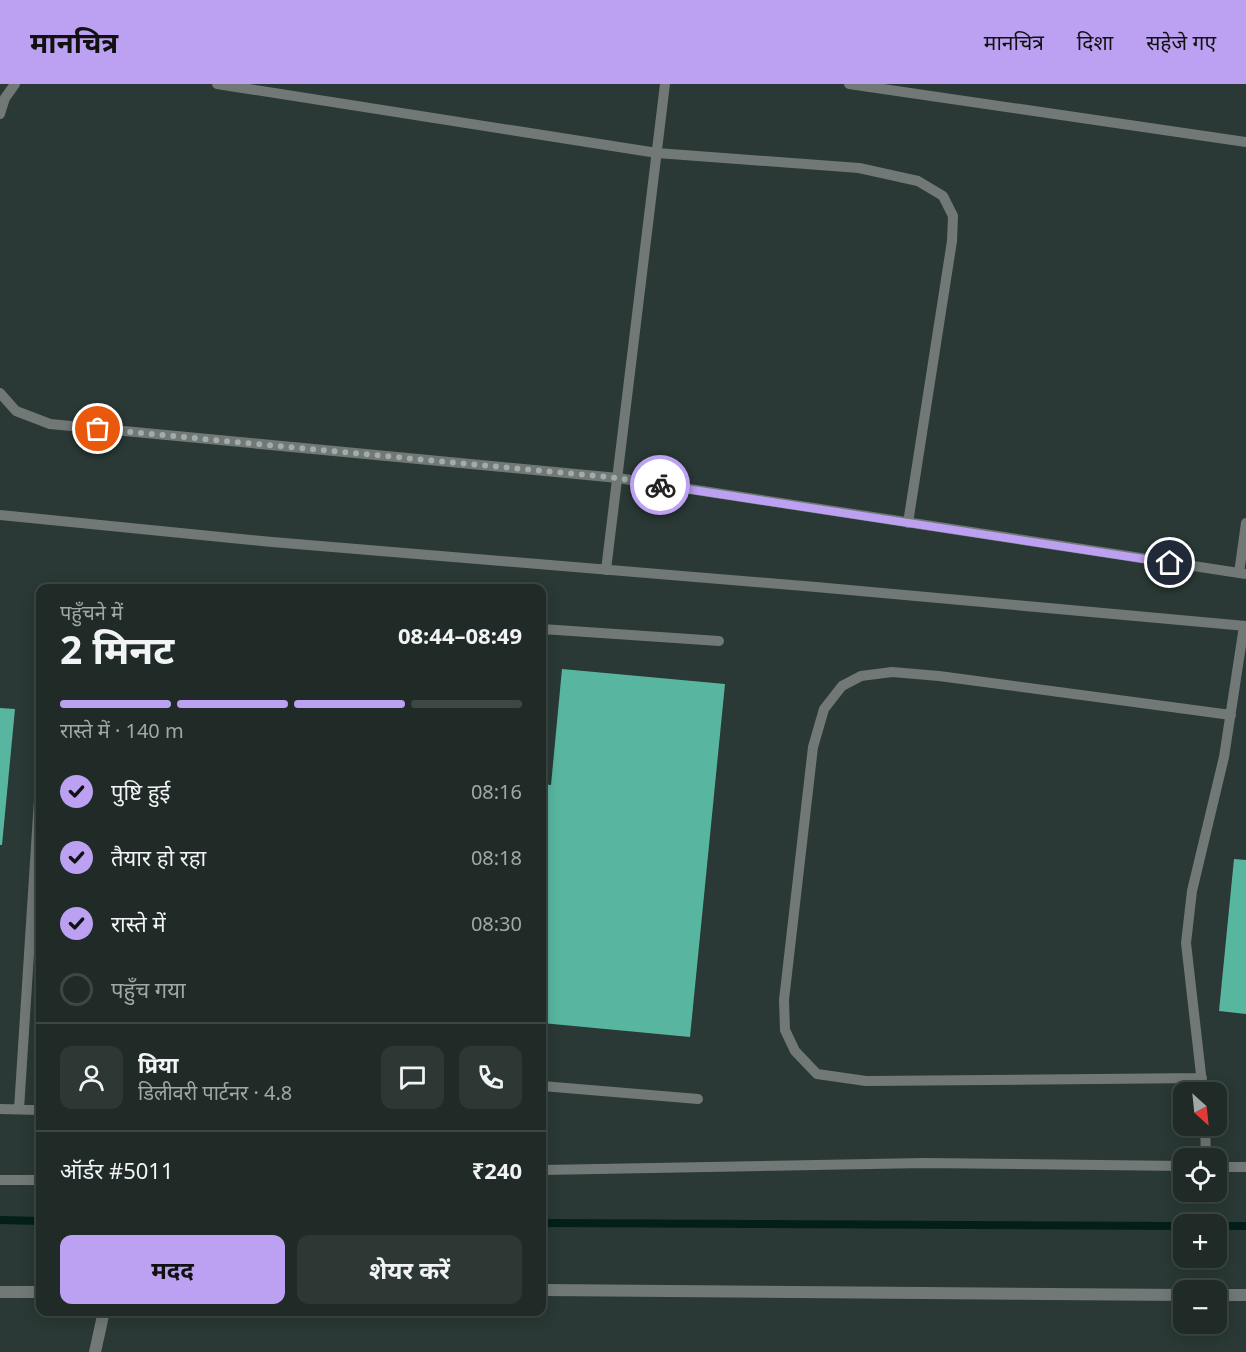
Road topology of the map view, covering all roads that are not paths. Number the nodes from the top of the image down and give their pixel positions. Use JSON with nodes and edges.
{"nodes":[{"id":1,"x":15,"y":84,"type":"edge"},
{"id":2,"x":217,"y":84,"type":"edge"},
{"id":3,"x":665,"y":84,"type":"edge"},
{"id":4,"x":849,"y":84,"type":"edge"},
{"id":5,"x":0,"y":114,"type":"edge"},
{"id":6,"x":1246,"y":142,"type":"edge"},
{"id":7,"x":657,"y":153,"type":"junction"},
{"id":8,"x":0,"y":393,"type":"edge"},
{"id":9,"x":618,"y":478,"type":"junction"},
{"id":10,"x":0,"y":515,"type":"edge"},
{"id":11,"x":908,"y":523,"type":"junction"},
{"id":12,"x":1246,"y":523,"type":"edge"},
{"id":13,"x":606,"y":570,"type":"junction"},
{"id":14,"x":1242,"y":573,"type":"edge"},
{"id":15,"x":1245,"y":626,"type":"edge"},
{"id":16,"x":546,"y":629,"type":"edge"},
{"id":17,"x":719,"y":641,"type":"dead end"},
{"id":18,"x":1231,"y":715,"type":"junction"},
{"id":19,"x":36,"y":846,"type":"edge"},
{"id":20,"x":1202,"y":1078,"type":"junction"},
{"id":21,"x":1202,"y":1082,"type":"edge"},
{"id":22,"x":546,"y":1086,"type":"edge"},
{"id":23,"x":698,"y":1099,"type":"dead end"},
{"id":24,"x":0,"y":1109,"type":"edge"},
{"id":25,"x":19,"y":1110,"type":"junction"},
{"id":26,"x":36,"y":1110,"type":"edge"},
{"id":27,"x":1173,"y":1166,"type":"edge"},
{"id":28,"x":1227,"y":1167,"type":"edge"},
{"id":29,"x":1246,"y":1167,"type":"edge"},
{"id":30,"x":546,"y":1170,"type":"edge"},
{"id":31,"x":0,"y":1180,"type":"edge"},
{"id":32,"x":36,"y":1180,"type":"edge"},
{"id":33,"x":546,"y":1290,"type":"edge"},
{"id":34,"x":0,"y":1292,"type":"edge"},
{"id":35,"x":36,"y":1292,"type":"edge"},
{"id":36,"x":1173,"y":1295,"type":"edge"},
{"id":37,"x":1227,"y":1295,"type":"edge"},
{"id":38,"x":1246,"y":1295,"type":"edge"},
{"id":39,"x":103,"y":1316,"type":"edge"},
{"id":40,"x":95,"y":1352,"type":"edge"}],
"edges":[{"from":1,"to":5,"type":"lane"},
{"from":2,"to":7,"type":"lane"},
{"from":3,"to":7,"type":"lane"},
{"from":4,"to":6,"type":"lane"},
{"from":7,"to":9,"type":"lane"},
{"from":7,"to":11,"type":"lane"},
{"from":8,"to":9,"type":"lane"},
{"from":9,"to":11,"type":"lane"},
{"from":9,"to":13,"type":"lane"},
{"from":10,"to":13,"type":"lane"},
{"from":11,"to":14,"type":"lane"},
{"from":12,"to":14,"type":"lane"},
{"from":13,"to":15,"type":"lane"},
{"from":15,"to":18,"type":"lane"},
{"from":16,"to":17,"type":"lane"},
{"from":18,"to":20,"type":"lane"},
{"from":18,"to":20,"type":"lane"},
{"from":19,"to":25,"type":"lane"},
{"from":20,"to":21,"type":"lane"},
{"from":22,"to":23,"type":"lane"},
{"from":24,"to":25,"type":"lane"},
{"from":25,"to":26,"type":"lane"},
{"from":27,"to":30,"type":"lane"},
{"from":28,"to":29,"type":"lane"},
{"from":31,"to":32,"type":"lane"},
{"from":33,"to":36,"type":"street"},
{"from":34,"to":35,"type":"street"},
{"from":37,"to":38,"type":"street"},
{"from":39,"to":40,"type":"street"}]}
